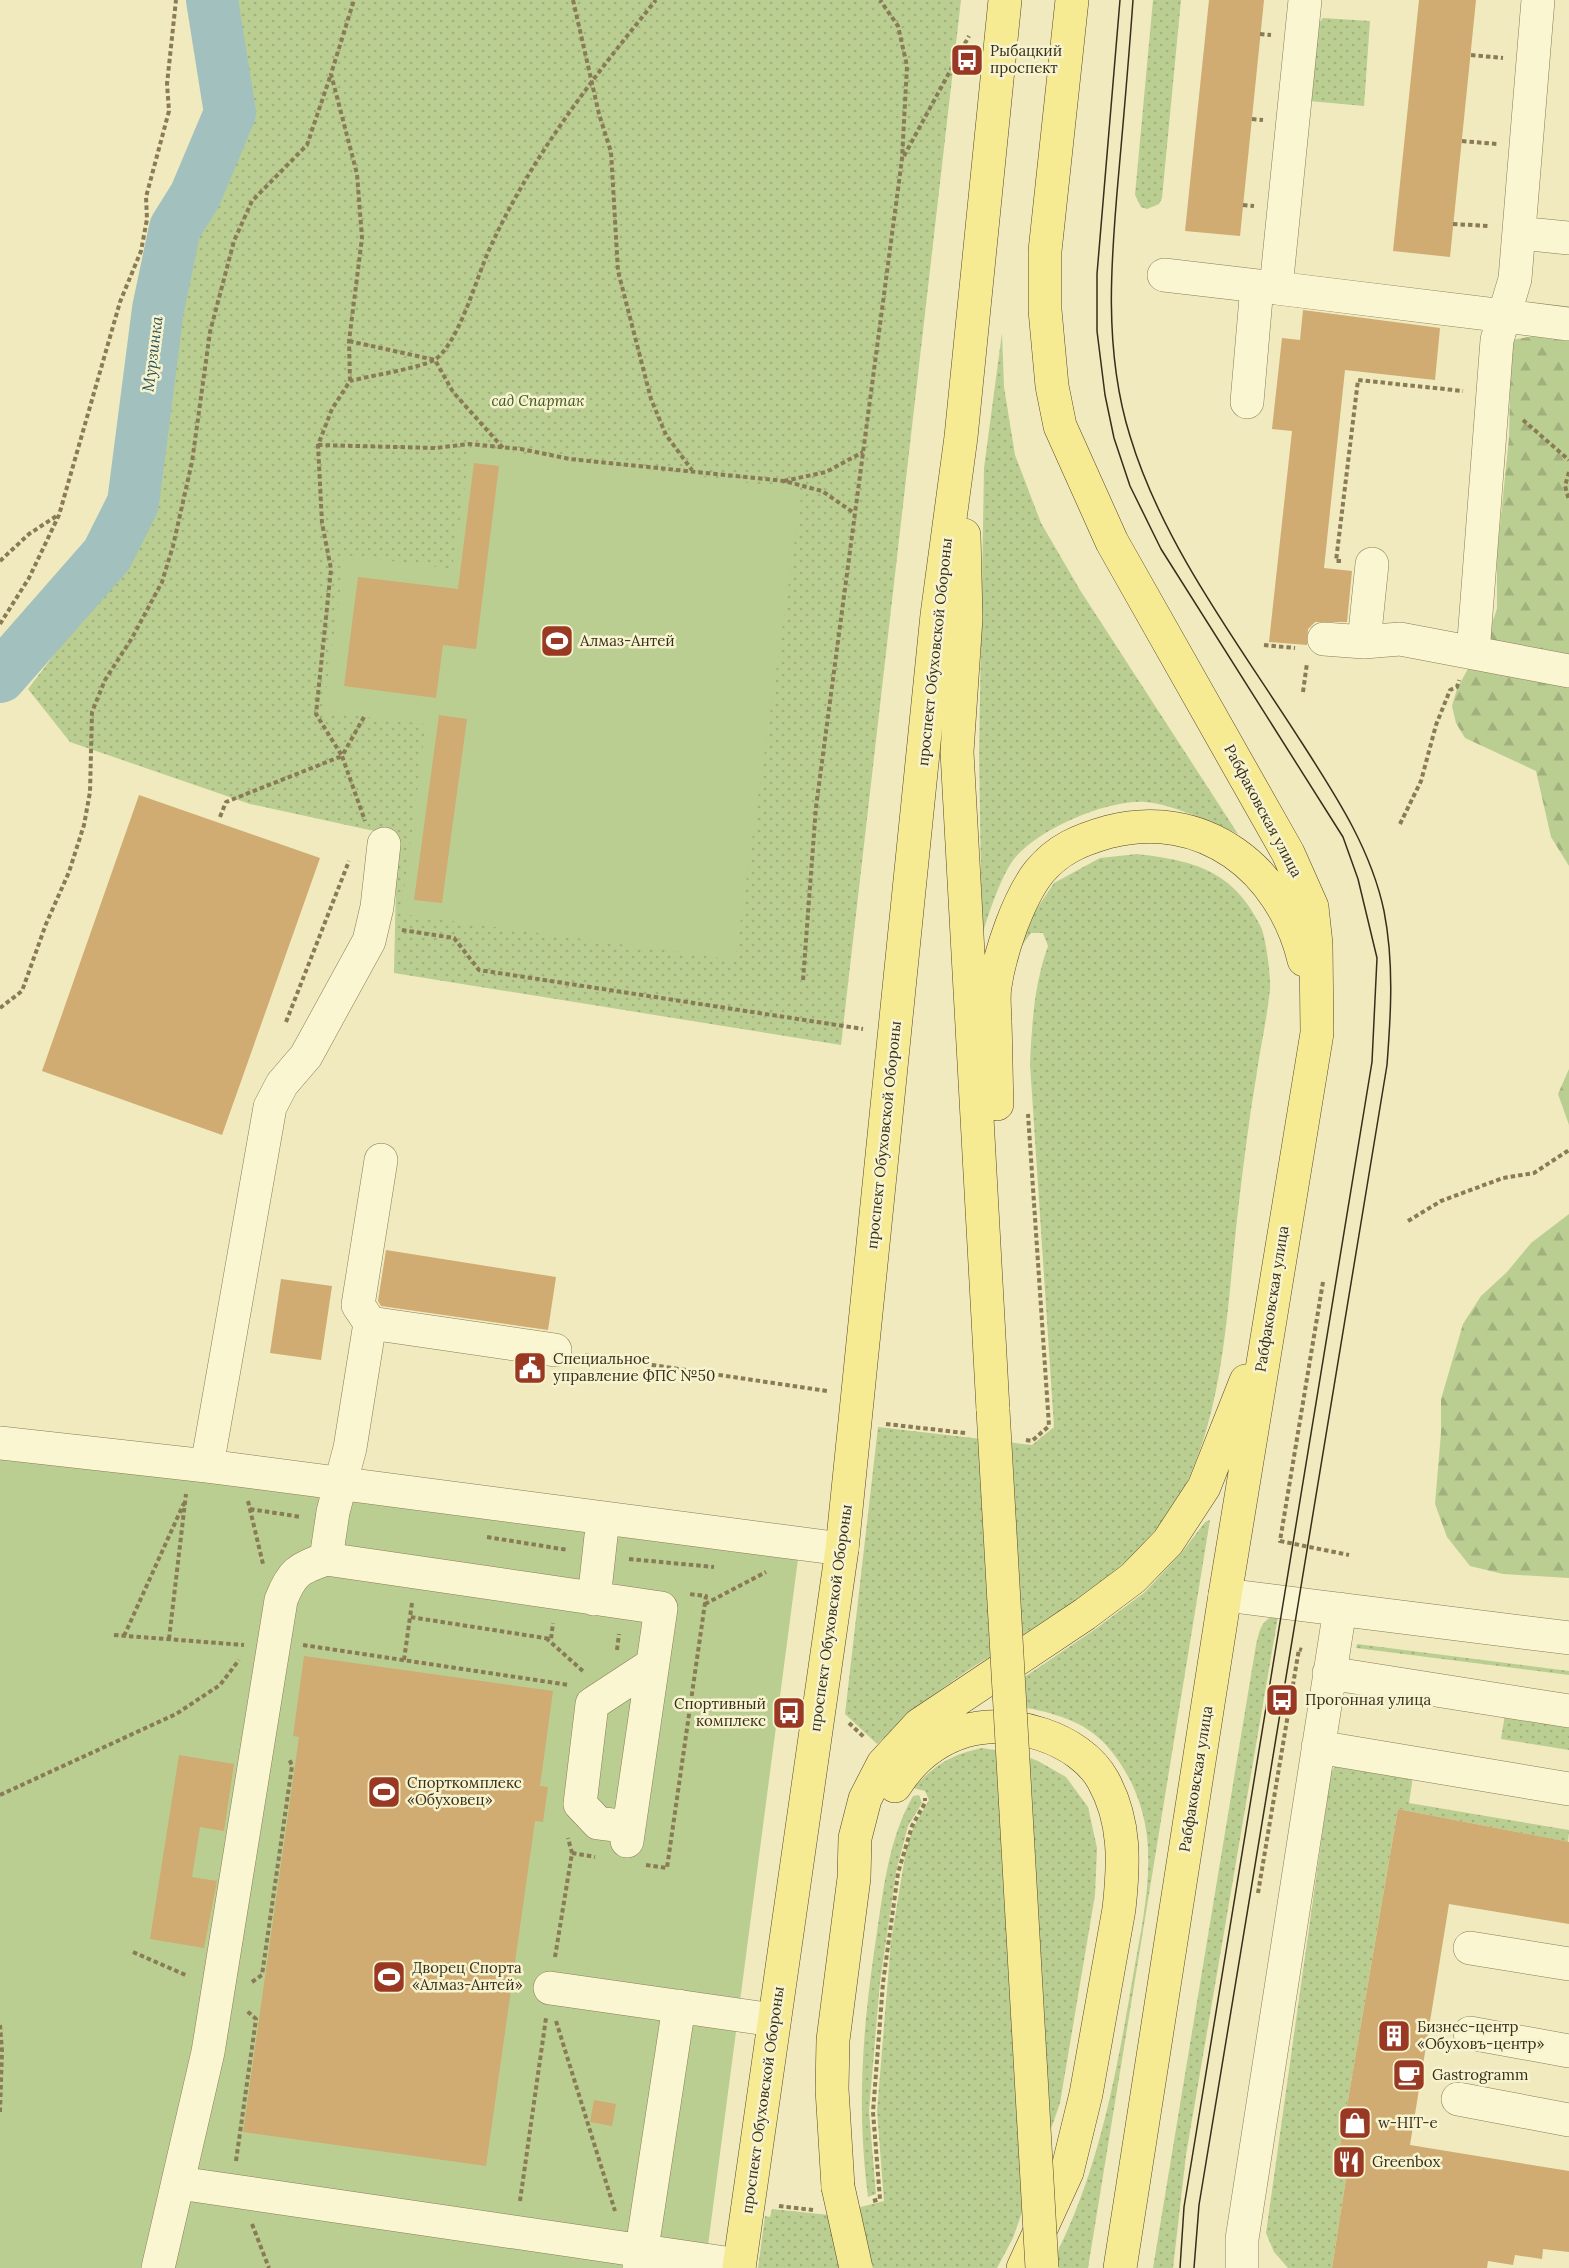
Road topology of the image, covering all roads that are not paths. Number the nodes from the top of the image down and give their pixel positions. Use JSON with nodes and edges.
{"nodes":[{"id":1,"x":1005,"y":0,"type":"edge"},
{"id":2,"x":1072,"y":0,"type":"edge"},
{"id":3,"x":1305,"y":0,"type":"edge"},
{"id":4,"x":1538,"y":0,"type":"edge"},
{"id":5,"x":1519,"y":233,"type":"junction"},
{"id":6,"x":1569,"y":238,"type":"edge"},
{"id":7,"x":1164,"y":274,"type":"dead end"},
{"id":8,"x":1266,"y":287,"type":"junction"},
{"id":9,"x":1505,"y":314,"type":"junction"},
{"id":10,"x":1569,"y":324,"type":"edge"},
{"id":11,"x":1247,"y":402,"type":"dead end"},
{"id":12,"x":961,"y":437,"type":"junction"},
{"id":13,"x":1372,"y":564,"type":"road end"},
{"id":14,"x":1364,"y":642,"type":"junction"},
{"id":15,"x":1315,"y":650,"type":"road end"},
{"id":16,"x":1469,"y":652,"type":"junction"},
{"id":17,"x":1569,"y":671,"type":"edge"},
{"id":18,"x":384,"y":844,"type":"road end"},
{"id":19,"x":1317,"y":1033,"type":"junction"},
{"id":20,"x":381,"y":1160,"type":"dead end"},
{"id":21,"x":982,"y":1202,"type":"junction"},
{"id":22,"x":370,"y":1323,"type":"junction"},
{"id":23,"x":1267,"y":1327,"type":"junction"},
{"id":24,"x":555,"y":1350,"type":"road end"},
{"id":25,"x":0,"y":1443,"type":"edge"},
{"id":26,"x":222,"y":1468,"type":"junction"},
{"id":27,"x":342,"y":1484,"type":"junction"},
{"id":28,"x":603,"y":1518,"type":"junction"},
{"id":29,"x":842,"y":1549,"type":"junction"},
{"id":30,"x":326,"y":1559,"type":"junction"},
{"id":31,"x":1225,"y":1595,"type":"junction"},
{"id":32,"x":594,"y":1599,"type":"junction"},
{"id":33,"x":1340,"y":1610,"type":"junction"},
{"id":34,"x":1569,"y":1638,"type":"edge"},
{"id":35,"x":653,"y":1664,"type":"junction"},
{"id":36,"x":1329,"y":1673,"type":"junction"},
{"id":37,"x":1569,"y":1711,"type":"edge"},
{"id":38,"x":1318,"y":1747,"type":"junction"},
{"id":39,"x":1569,"y":1789,"type":"edge"},
{"id":40,"x":854,"y":1878,"type":"junction"},
{"id":41,"x":1470,"y":1948,"type":"dead end"},
{"id":42,"x":1569,"y":1964,"type":"edge"},
{"id":43,"x":549,"y":1993,"type":"road end"},
{"id":44,"x":679,"y":2006,"type":"junction"},
{"id":45,"x":774,"y":2020,"type":"junction"},
{"id":46,"x":1470,"y":2033,"type":"dead end"},
{"id":47,"x":1569,"y":2051,"type":"edge"},
{"id":48,"x":1458,"y":2099,"type":"dead end"},
{"id":49,"x":1569,"y":2120,"type":"edge"},
{"id":50,"x":179,"y":2184,"type":"junction"},
{"id":51,"x":636,"y":2256,"type":"edge"},
{"id":52,"x":739,"y":2267,"type":"edge"},
{"id":53,"x":158,"y":2268,"type":"edge"},
{"id":54,"x":856,"y":2268,"type":"edge"},
{"id":55,"x":1023,"y":2268,"type":"edge"},
{"id":56,"x":1042,"y":2268,"type":"edge"},
{"id":57,"x":1120,"y":2268,"type":"edge"},
{"id":58,"x":1242,"y":2268,"type":"edge"}],
"edges":[{"from":1,"to":12,"type":"main road","name":"проспект Обуховской Обороны"},
{"from":2,"to":19,"type":"main road","name":"Рабфаковская улица"},
{"from":3,"to":8,"type":"street"},
{"from":4,"to":5,"type":"street"},
{"from":5,"to":6,"type":"street"},
{"from":5,"to":9,"type":"street"},
{"from":7,"to":8,"type":"street"},
{"from":8,"to":9,"type":"street"},
{"from":8,"to":11,"type":"street"},
{"from":9,"to":10,"type":"street"},
{"from":9,"to":16,"type":"street"},
{"from":12,"to":21,"type":"main road"},
{"from":12,"to":29,"type":"main road","name":"проспект Обуховской Обороны"},
{"from":13,"to":14,"type":"street"},
{"from":14,"to":15,"type":"street"},
{"from":14,"to":16,"type":"street"},
{"from":16,"to":17,"type":"street"},
{"from":18,"to":26,"type":"street"},
{"from":19,"to":21,"type":"main road"},
{"from":19,"to":23,"type":"main road","name":"Рабфаковская улица"},
{"from":20,"to":22,"type":"street"},
{"from":21,"to":56,"type":"main road","bridge":true},
{"from":22,"to":24,"type":"street"},
{"from":22,"to":27,"type":"street"},
{"from":23,"to":31,"type":"main road","name":"Рабфаковская улица"},
{"from":23,"to":40,"type":"main road"},
{"from":25,"to":26,"type":"street"},
{"from":26,"to":27,"type":"street"},
{"from":27,"to":28,"type":"street"},
{"from":27,"to":30,"type":"street"},
{"from":28,"to":29,"type":"street"},
{"from":28,"to":32,"type":"street"},
{"from":29,"to":45,"type":"main road","name":"проспект Обуховской Обороны"},
{"from":30,"to":32,"type":"street"},
{"from":30,"to":50,"type":"street"},
{"from":31,"to":33,"type":"street"},
{"from":31,"to":57,"type":"main road","name":"Рабфаковская улица"},
{"from":32,"to":35,"type":"street"},
{"from":33,"to":34,"type":"street"},
{"from":33,"to":36,"type":"street"},
{"from":35,"to":35,"type":"street"},
{"from":36,"to":37,"type":"street"},
{"from":36,"to":38,"type":"street"},
{"from":38,"to":39,"type":"street"},
{"from":38,"to":58,"type":"street"},
{"from":40,"to":54,"type":"main road","bridge":true},
{"from":40,"to":55,"type":"main road"},
{"from":41,"to":42,"type":"street"},
{"from":43,"to":44,"type":"street"},
{"from":44,"to":45,"type":"street"},
{"from":44,"to":51,"type":"street"},
{"from":45,"to":52,"type":"main road","name":"проспект Обуховской Обороны"},
{"from":46,"to":47,"type":"street"},
{"from":48,"to":49,"type":"street"},
{"from":50,"to":51,"type":"street"},
{"from":50,"to":53,"type":"street"},
{"from":51,"to":52,"type":"street"}]}
